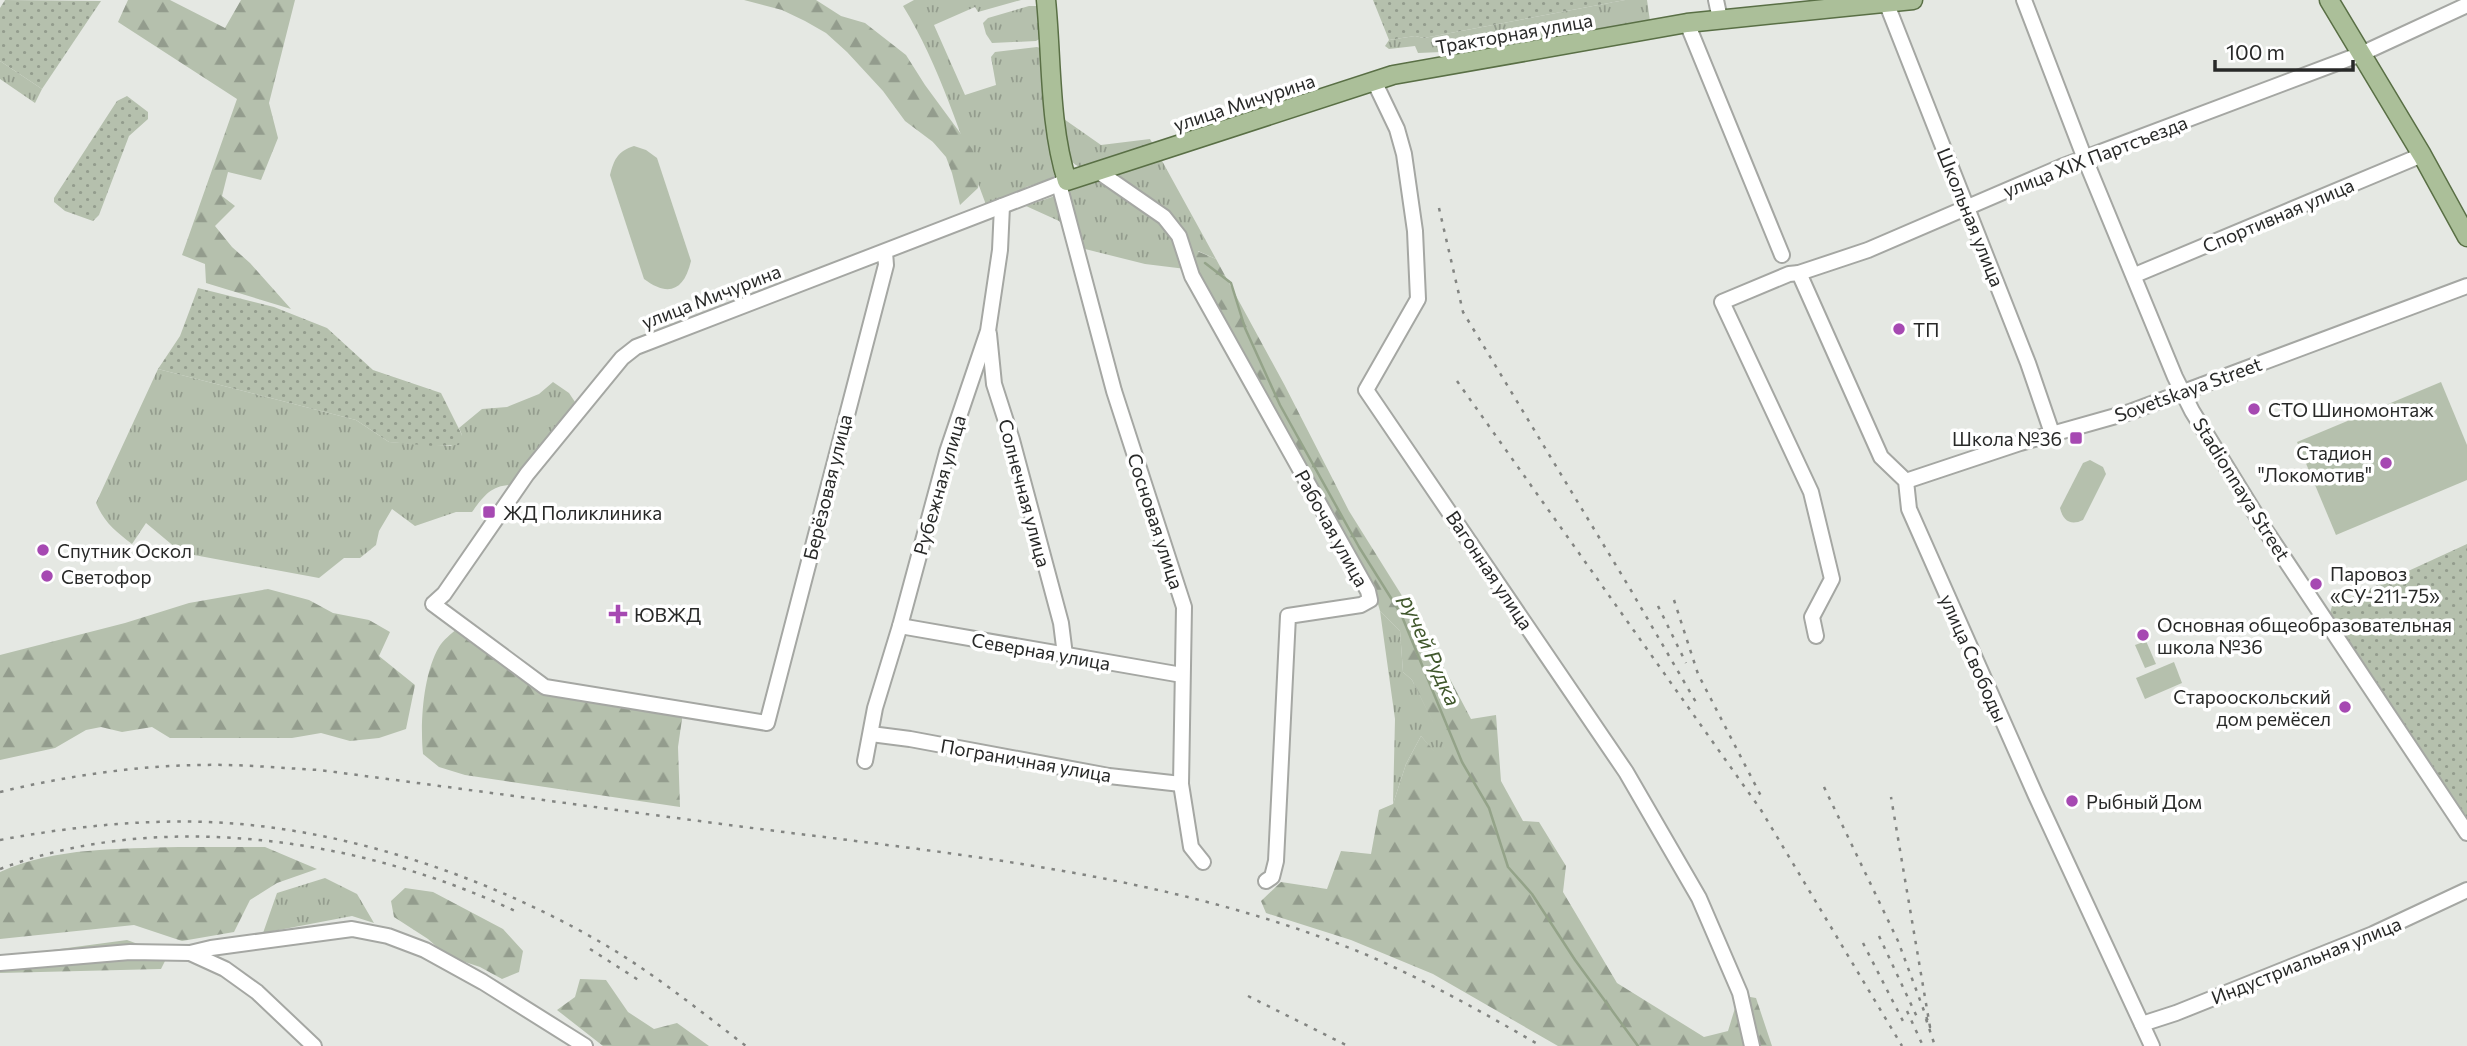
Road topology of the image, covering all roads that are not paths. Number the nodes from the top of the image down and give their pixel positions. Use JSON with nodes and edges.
{"nodes":[{"id":1,"x":1046,"y":0,"type":"edge"},
{"id":2,"x":1716,"y":0,"type":"edge"},
{"id":3,"x":1913,"y":0,"type":"edge"},
{"id":4,"x":2024,"y":0,"type":"edge"},
{"id":5,"x":2329,"y":0,"type":"edge"},
{"id":6,"x":1886,"y":2,"type":"junction"},
{"id":7,"x":2467,"y":5,"type":"edge"},
{"id":8,"x":1720,"y":19,"type":"junction"},
{"id":9,"x":1687,"y":23,"type":"junction"},
{"id":10,"x":2361,"y":54,"type":"junction"},
{"id":11,"x":1374,"y":81,"type":"junction"},
{"id":12,"x":2422,"y":155,"type":"junction"},
{"id":13,"x":2085,"y":159,"type":"junction"},
{"id":14,"x":1099,"y":172,"type":"junction"},
{"id":15,"x":1063,"y":183,"type":"junction"},
{"id":16,"x":1003,"y":206,"type":"junction"},
{"id":17,"x":1967,"y":207,"type":"junction"},
{"id":18,"x":2467,"y":237,"type":"edge"},
{"id":19,"x":885,"y":252,"type":"junction"},
{"id":20,"x":1782,"y":255,"type":"dead end"},
{"id":21,"x":1799,"y":273,"type":"junction"},
{"id":22,"x":2135,"y":275,"type":"junction"},
{"id":23,"x":2467,"y":286,"type":"edge"},
{"id":24,"x":988,"y":331,"type":"junction"},
{"id":25,"x":2183,"y":392,"type":"junction"},
{"id":26,"x":2052,"y":433,"type":"junction"},
{"id":27,"x":1906,"y":481,"type":"junction"},
{"id":28,"x":900,"y":626,"type":"junction"},
{"id":29,"x":1816,"y":636,"type":"dead end"},
{"id":30,"x":1065,"y":655,"type":"junction"},
{"id":31,"x":1182,"y":675,"type":"junction"},
{"id":32,"x":767,"y":723,"type":"joint"},
{"id":33,"x":871,"y":734,"type":"junction"},
{"id":34,"x":865,"y":761,"type":"dead end"},
{"id":35,"x":1181,"y":784,"type":"junction"},
{"id":36,"x":2467,"y":833,"type":"edge"},
{"id":37,"x":1203,"y":862,"type":"dead end"},
{"id":38,"x":1266,"y":881,"type":"dead end"},
{"id":39,"x":2467,"y":891,"type":"edge"},
{"id":40,"x":190,"y":953,"type":"junction"},
{"id":41,"x":0,"y":963,"type":"edge"},
{"id":42,"x":2142,"y":1024,"type":"junction"},
{"id":43,"x":314,"y":1046,"type":"edge"},
{"id":44,"x":585,"y":1046,"type":"edge"},
{"id":45,"x":1752,"y":1046,"type":"edge"},
{"id":46,"x":2152,"y":1046,"type":"edge"}],
"edges":[{"from":1,"to":15,"type":"main road"},
{"from":2,"to":8,"type":"street"},
{"from":3,"to":6,"type":"main road","name":"Тракторная улица"},
{"from":4,"to":13,"type":"street","name":"Stadionnaya Street"},
{"from":5,"to":10,"type":"main road"},
{"from":6,"to":8,"type":"main road","name":"Тракторная улица"},
{"from":6,"to":17,"type":"street","name":"Школьная улица"},
{"from":7,"to":10,"type":"street","name":"улица XIX Партсъезда"},
{"from":8,"to":9,"type":"main road","name":"Тракторная улица"},
{"from":9,"to":11,"type":"main road","name":"Тракторная улица"},
{"from":9,"to":20,"type":"street"},
{"from":10,"to":12,"type":"main road"},
{"from":10,"to":13,"type":"street","name":"улица XIX Партсъезда"},
{"from":11,"to":14,"type":"main road","name":"улица Мичурина"},
{"from":11,"to":45,"type":"street","name":"Вагонная улица"},
{"from":12,"to":18,"type":"main road"},
{"from":12,"to":22,"type":"street","name":"Спортивная улица"},
{"from":13,"to":17,"type":"street","name":"улица XIX Партсъезда"},
{"from":13,"to":22,"type":"street","name":"Stadionnaya Street"},
{"from":14,"to":15,"type":"main road","name":"улица Мичурина"},
{"from":14,"to":38,"type":"street","name":"Рабочая улица"},
{"from":15,"to":16,"type":"street","name":"улица Мичурина"},
{"from":15,"to":31,"type":"street","name":"Сосновая улица"},
{"from":16,"to":19,"type":"street","name":"улица Мичурина"},
{"from":16,"to":24,"type":"street","name":"Рубежная улица"},
{"from":17,"to":21,"type":"street","name":"улица XIX Партсъезда"},
{"from":17,"to":26,"type":"street","name":"Школьная улица"},
{"from":19,"to":32,"type":"street","name":"Берёзовая улица"},
{"from":19,"to":32,"type":"street","name":"улица Мичурина"},
{"from":21,"to":27,"type":"street"},
{"from":21,"to":29,"type":"street","name":"улица XIX Партсъезда"},
{"from":22,"to":25,"type":"street","name":"Stadionnaya Street"},
{"from":23,"to":25,"type":"street","name":"Sovetskaya Street"},
{"from":24,"to":28,"type":"street","name":"Рубежная улица"},
{"from":24,"to":30,"type":"street","name":"Солнечная улица"},
{"from":25,"to":26,"type":"street","name":"Sovetskaya Street"},
{"from":25,"to":36,"type":"street","name":"Stadionnaya Street"},
{"from":26,"to":27,"type":"street","name":"Sovetskaya Street"},
{"from":27,"to":42,"type":"street","name":"улица Свободы"},
{"from":28,"to":30,"type":"street","name":"Северная улица"},
{"from":28,"to":33,"type":"street","name":"Рубежная улица"},
{"from":30,"to":31,"type":"street","name":"Северная улица"},
{"from":31,"to":35,"type":"street","name":"Сосновая улица"},
{"from":33,"to":34,"type":"street","name":"Рубежная улица"},
{"from":33,"to":35,"type":"street","name":"Пограничная улица"},
{"from":35,"to":37,"type":"street","name":"Сосновая улица"},
{"from":39,"to":42,"type":"street","name":"Индустриальная улица"},
{"from":40,"to":41,"type":"street"},
{"from":40,"to":43,"type":"street"},
{"from":40,"to":44,"type":"street"},
{"from":42,"to":46,"type":"street","name":"улица Свободы"}]}
